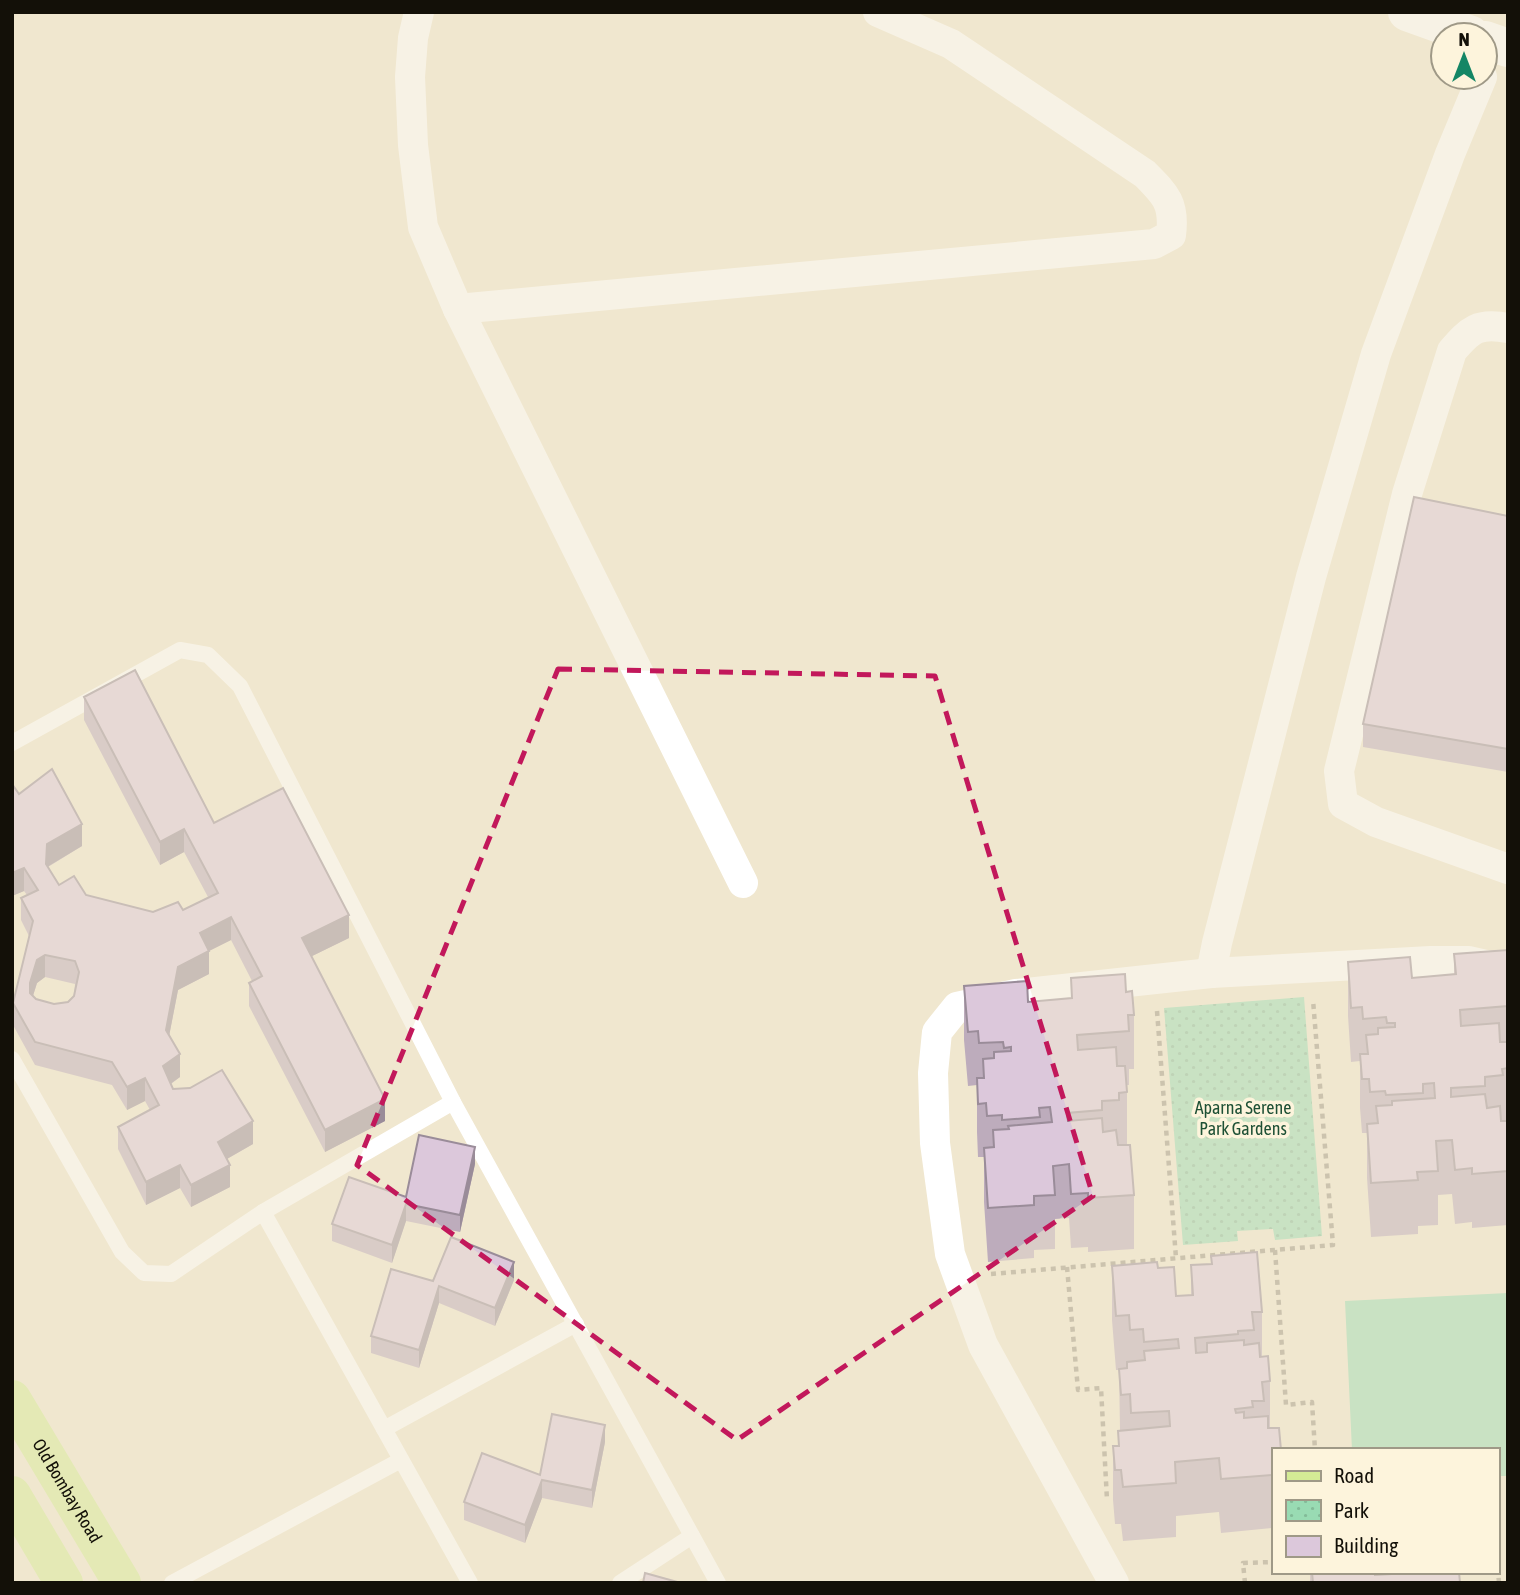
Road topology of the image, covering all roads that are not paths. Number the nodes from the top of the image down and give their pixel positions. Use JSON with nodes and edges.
{"nodes":[{"id":1,"x":419,"y":12,"type":"edge"},
{"id":2,"x":1407,"y":12,"type":"edge"},
{"id":3,"x":894,"y":15,"type":"edge"},
{"id":4,"x":1429,"y":23,"type":"edge"},
{"id":5,"x":1474,"y":91,"type":"edge"},
{"id":6,"x":458,"y":309,"type":"junction"},
{"id":7,"x":1508,"y":328,"type":"edge"},
{"id":8,"x":12,"y":743,"type":"edge"},
{"id":9,"x":1508,"y":869,"type":"edge"},
{"id":10,"x":743,"y":883,"type":"dead end"},
{"id":11,"x":1211,"y":973,"type":"junction"},
{"id":12,"x":1508,"y":974,"type":"edge"},
{"id":13,"x":12,"y":1059,"type":"edge"},
{"id":14,"x":453,"y":1102,"type":"junction"},
{"id":15,"x":263,"y":1212,"type":"junction"},
{"id":16,"x":576,"y":1324,"type":"junction"},
{"id":17,"x":12,"y":1399,"type":"edge"},
{"id":18,"x":384,"y":1429,"type":"junction"},
{"id":19,"x":401,"y":1461,"type":"junction"},
{"id":20,"x":12,"y":1495,"type":"edge"},
{"id":21,"x":692,"y":1536,"type":"junction"},
{"id":22,"x":64,"y":1583,"type":"edge"},
{"id":23,"x":122,"y":1583,"type":"edge"},
{"id":24,"x":172,"y":1583,"type":"edge"},
{"id":25,"x":470,"y":1583,"type":"edge"},
{"id":26,"x":620,"y":1583,"type":"edge"},
{"id":27,"x":718,"y":1583,"type":"edge"},
{"id":28,"x":1114,"y":1583,"type":"edge"}],
"edges":[{"from":1,"to":6,"type":"street"},
{"from":2,"to":4,"type":"main road"},
{"from":3,"to":6,"type":"street"},
{"from":5,"to":11,"type":"street"},
{"from":6,"to":10,"type":"street"},
{"from":7,"to":9,"type":"street"},
{"from":8,"to":14,"type":"lane"},
{"from":11,"to":12,"type":"street"},
{"from":11,"to":28,"type":"street"},
{"from":13,"to":15,"type":"lane"},
{"from":14,"to":15,"type":"lane"},
{"from":14,"to":16,"type":"lane"},
{"from":15,"to":18,"type":"lane"},
{"from":16,"to":18,"type":"lane"},
{"from":16,"to":21,"type":"lane"},
{"from":17,"to":23,"type":"main road","name":"Old Bombay Road"},
{"from":18,"to":19,"type":"lane"},
{"from":19,"to":24,"type":"lane"},
{"from":19,"to":25,"type":"lane"},
{"from":20,"to":22,"type":"main road"},
{"from":21,"to":26,"type":"lane"},
{"from":21,"to":27,"type":"lane"}]}
